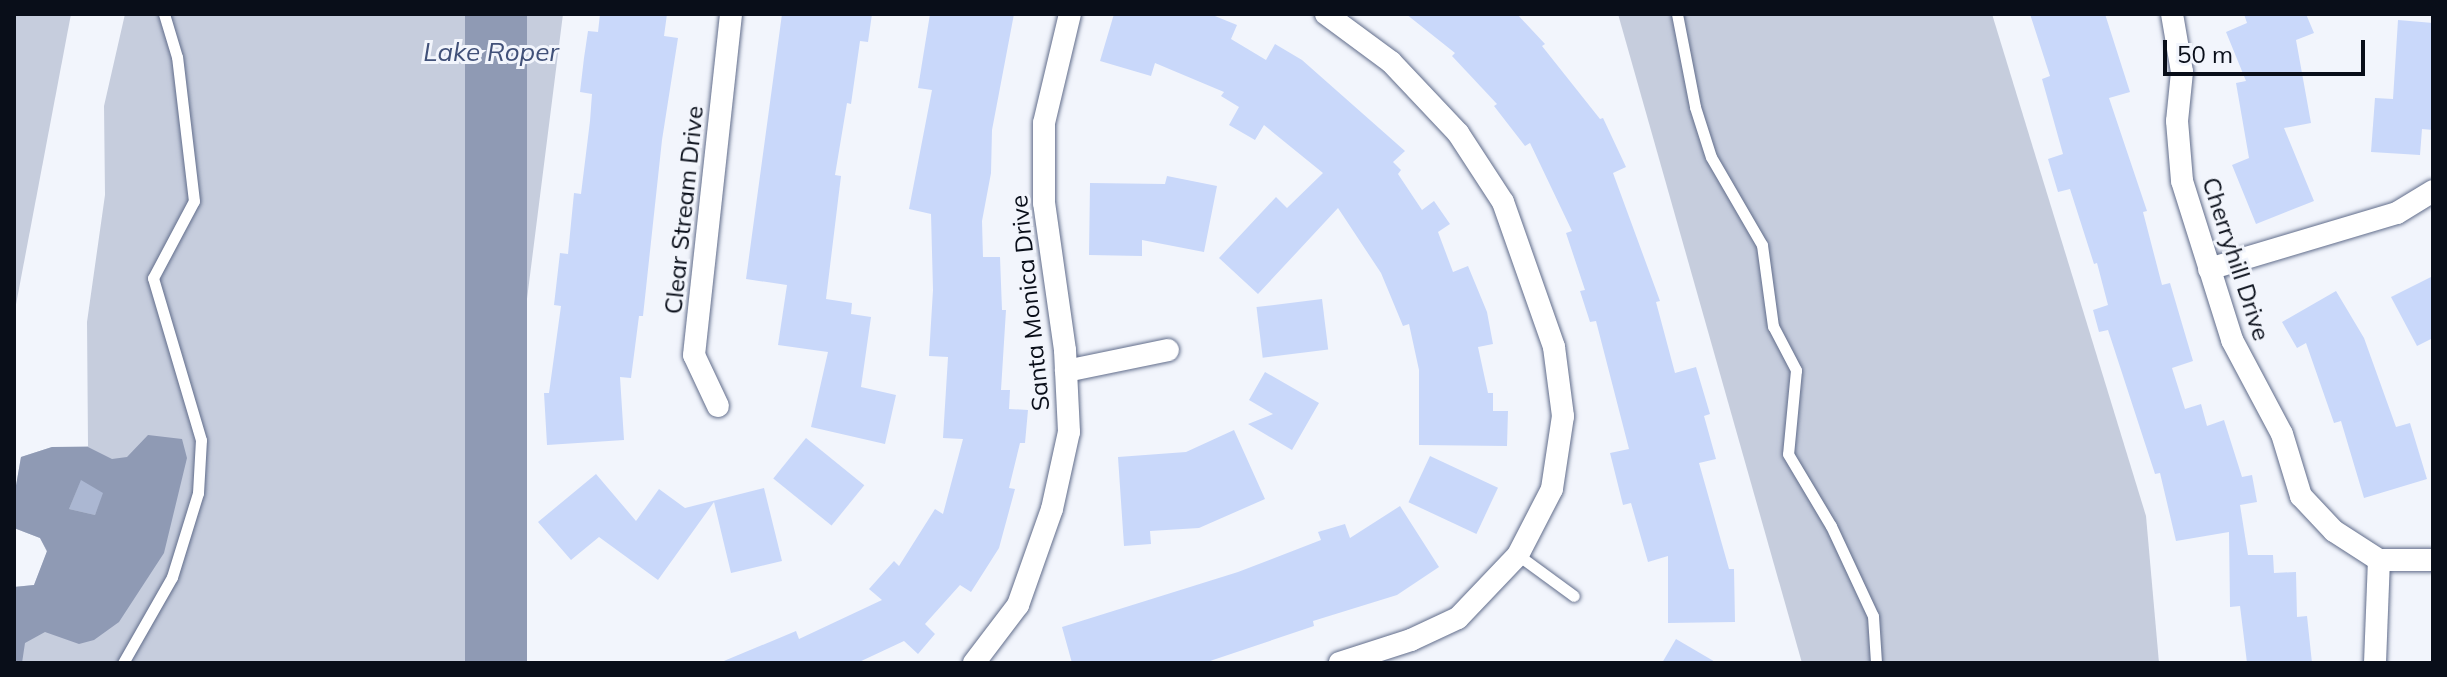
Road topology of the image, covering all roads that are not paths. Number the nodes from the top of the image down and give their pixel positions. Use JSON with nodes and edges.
{"nodes":[{"id":1,"x":164,"y":14,"type":"edge"},
{"id":2,"x":731,"y":14,"type":"edge"},
{"id":3,"x":1070,"y":14,"type":"edge"},
{"id":4,"x":1326,"y":14,"type":"edge"},
{"id":5,"x":1677,"y":14,"type":"edge"},
{"id":6,"x":2172,"y":14,"type":"edge"},
{"id":7,"x":2433,"y":191,"type":"edge"},
{"id":8,"x":2209,"y":269,"type":"junction"},
{"id":9,"x":1168,"y":350,"type":"dead end"},
{"id":10,"x":1066,"y":371,"type":"junction"},
{"id":11,"x":718,"y":406,"type":"dead end"},
{"id":12,"x":1518,"y":555,"type":"junction"},
{"id":13,"x":2379,"y":560,"type":"junction"},
{"id":14,"x":2433,"y":560,"type":"edge"},
{"id":15,"x":1574,"y":596,"type":"dead end"},
{"id":16,"x":123,"y":663,"type":"edge"},
{"id":17,"x":974,"y":663,"type":"edge"},
{"id":18,"x":1340,"y":663,"type":"edge"},
{"id":19,"x":1876,"y":663,"type":"edge"},
{"id":20,"x":2375,"y":663,"type":"edge"}],
"edges":[{"from":1,"to":16,"type":"lane"},
{"from":2,"to":11,"type":"street","name":"Clear Stream Drive"},
{"from":3,"to":10,"type":"street","name":"Santa Monica Drive"},
{"from":4,"to":12,"type":"street"},
{"from":5,"to":19,"type":"lane"},
{"from":6,"to":8,"type":"street","name":"Cherryhill Drive"},
{"from":7,"to":8,"type":"street"},
{"from":8,"to":13,"type":"street","name":"Cherryhill Drive"},
{"from":9,"to":10,"type":"street"},
{"from":10,"to":17,"type":"street","name":"Santa Monica Drive"},
{"from":12,"to":15,"type":"lane"},
{"from":12,"to":18,"type":"street"},
{"from":13,"to":14,"type":"street"},
{"from":13,"to":20,"type":"street"}]}
